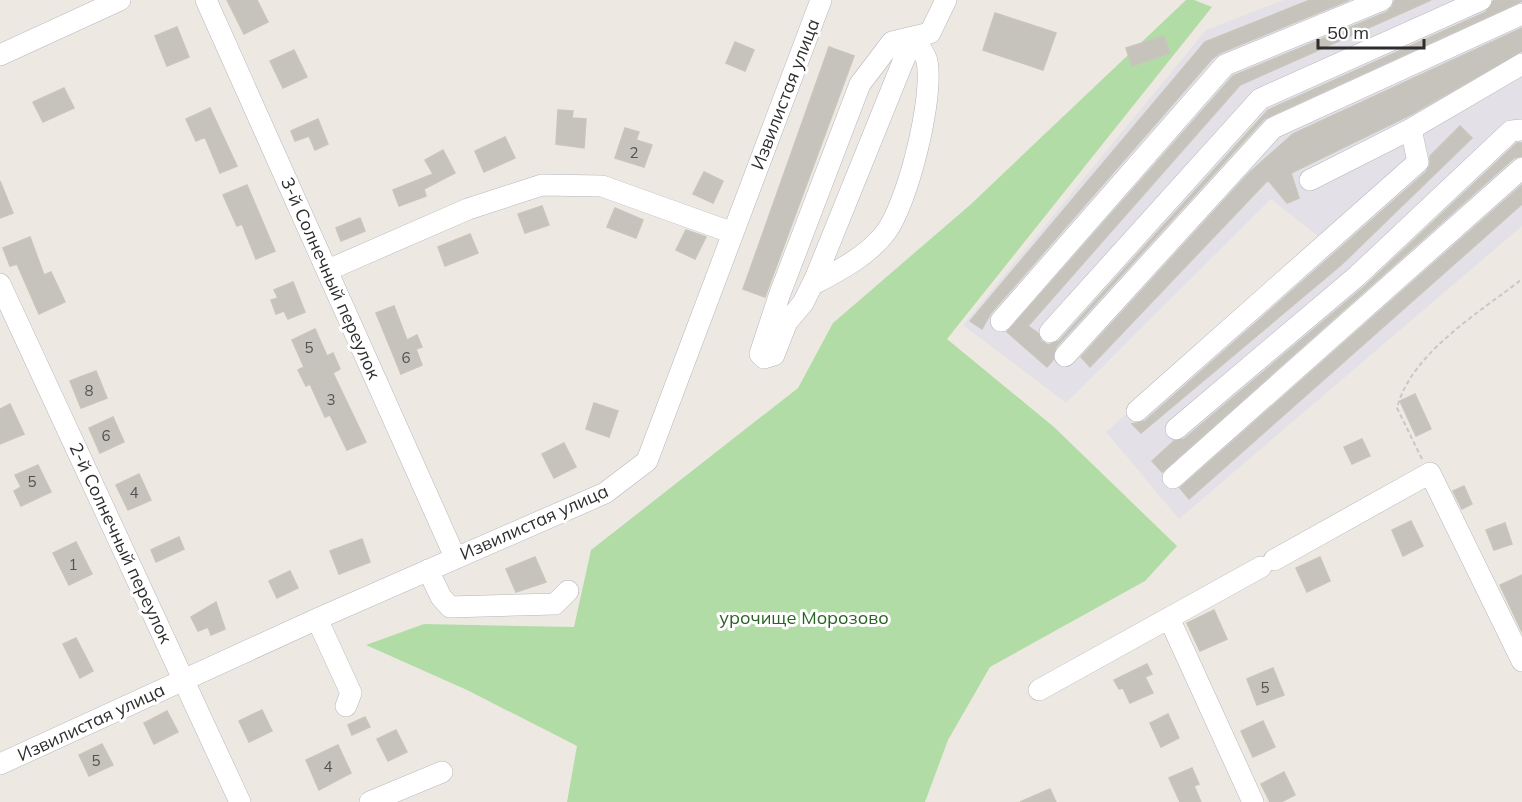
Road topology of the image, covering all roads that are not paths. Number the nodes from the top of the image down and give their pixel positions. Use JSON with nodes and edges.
{"nodes":[{"id":1,"x":120,"y":0,"type":"edge"},
{"id":2,"x":206,"y":0,"type":"edge"},
{"id":3,"x":820,"y":0,"type":"edge"},
{"id":4,"x":946,"y":0,"type":"edge"},
{"id":5,"x":1382,"y":0,"type":"edge"},
{"id":6,"x":1480,"y":0,"type":"edge"},
{"id":7,"x":1522,"y":14,"type":"edge"},
{"id":8,"x":913,"y":37,"type":"junction"},
{"id":9,"x":0,"y":55,"type":"edge"},
{"id":10,"x":1522,"y":64,"type":"edge"},
{"id":11,"x":1411,"y":129,"type":"junction"},
{"id":12,"x":1522,"y":130,"type":"edge"},
{"id":13,"x":1522,"y":168,"type":"edge"},
{"id":14,"x":1310,"y":180,"type":"dead end"},
{"id":15,"x":733,"y":233,"type":"junction"},
{"id":16,"x":328,"y":270,"type":"junction"},
{"id":17,"x":0,"y":284,"type":"edge"},
{"id":18,"x":812,"y":285,"type":"junction"},
{"id":19,"x":1001,"y":321,"type":"dead end"},
{"id":20,"x":1050,"y":332,"type":"dead end"},
{"id":21,"x":1065,"y":356,"type":"dead end"},
{"id":22,"x":1137,"y":411,"type":"dead end"},
{"id":23,"x":1176,"y":429,"type":"dead end"},
{"id":24,"x":1173,"y":478,"type":"dead end"},
{"id":25,"x":456,"y":557,"type":"junction"},
{"id":26,"x":428,"y":570,"type":"junction"},
{"id":27,"x":568,"y":591,"type":"dead end"},
{"id":28,"x":1168,"y":618,"type":"junction"},
{"id":29,"x":317,"y":619,"type":"junction"},
{"id":30,"x":1522,"y":661,"type":"edge"},
{"id":31,"x":184,"y":679,"type":"junction"},
{"id":32,"x":1039,"y":690,"type":"dead end"},
{"id":33,"x":346,"y":706,"type":"dead end"},
{"id":34,"x":0,"y":764,"type":"edge"},
{"id":35,"x":442,"y":772,"type":"dead end"},
{"id":36,"x":240,"y":802,"type":"edge"},
{"id":37,"x":370,"y":802,"type":"edge"},
{"id":38,"x":1253,"y":802,"type":"edge"}],
"edges":[{"from":1,"to":9,"type":"street"},
{"from":2,"to":16,"type":"street","name":"3-й Солнечный переулок"},
{"from":3,"to":15,"type":"street","name":"Извилистая улица"},
{"from":4,"to":8,"type":"street"},
{"from":5,"to":19,"type":"street"},
{"from":6,"to":20,"type":"street"},
{"from":7,"to":21,"type":"street"},
{"from":8,"to":18,"type":"street"},
{"from":8,"to":18,"type":"street"},
{"from":8,"to":18,"type":"street"},
{"from":10,"to":11,"type":"street"},
{"from":11,"to":14,"type":"street"},
{"from":11,"to":22,"type":"street"},
{"from":12,"to":23,"type":"street"},
{"from":13,"to":24,"type":"street"},
{"from":15,"to":16,"type":"street"},
{"from":15,"to":25,"type":"street","name":"Извилистая улица"},
{"from":16,"to":25,"type":"street","name":"3-й Солнечный переулок"},
{"from":17,"to":31,"type":"street","name":"2-й Солнечный переулок"},
{"from":25,"to":26,"type":"street","name":"Извилистая улица"},
{"from":26,"to":27,"type":"street"},
{"from":26,"to":29,"type":"street","name":"Извилистая улица"},
{"from":28,"to":30,"type":"street"},
{"from":28,"to":32,"type":"street"},
{"from":28,"to":38,"type":"street"},
{"from":29,"to":31,"type":"street","name":"Извилистая улица"},
{"from":29,"to":33,"type":"street"},
{"from":31,"to":34,"type":"street","name":"Извилистая улица"},
{"from":31,"to":36,"type":"street","name":"2-й Солнечный переулок"},
{"from":35,"to":37,"type":"street"}]}
